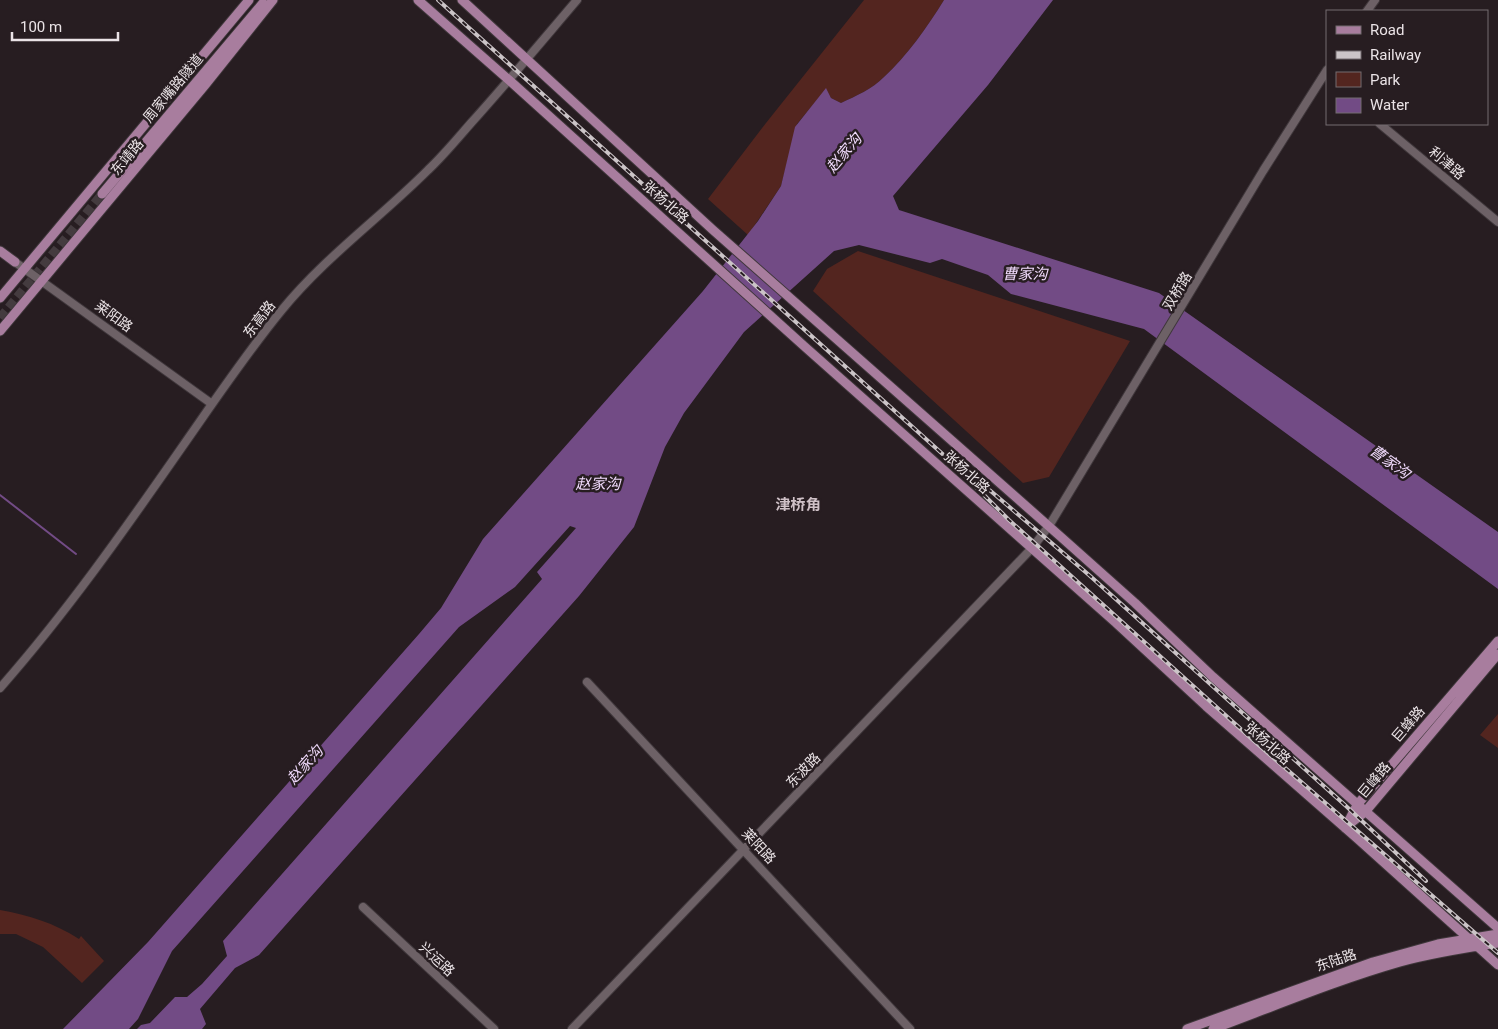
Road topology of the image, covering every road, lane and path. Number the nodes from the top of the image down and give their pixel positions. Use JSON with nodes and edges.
{"nodes":[{"id":1,"x":249,"y":0,"type":"edge"},
{"id":2,"x":266,"y":0,"type":"edge"},
{"id":3,"x":273,"y":0,"type":"edge"},
{"id":4,"x":418,"y":0,"type":"edge"},
{"id":5,"x":462,"y":0,"type":"edge"},
{"id":6,"x":577,"y":0,"type":"edge"},
{"id":7,"x":527,"y":60,"type":"junction"},
{"id":8,"x":1325,"y":75,"type":"edge"},
{"id":9,"x":509,"y":80,"type":"junction"},
{"id":10,"x":1381,"y":125,"type":"edge"},
{"id":11,"x":102,"y":194,"type":"tunnel mouth"},
{"id":12,"x":1498,"y":222,"type":"edge"},
{"id":13,"x":0,"y":250,"type":"edge"},
{"id":14,"x":16,"y":262,"type":"joint"},
{"id":15,"x":25,"y":268,"type":"junction"},
{"id":16,"x":42,"y":280,"type":"junction"},
{"id":17,"x":0,"y":298,"type":"edge"},
{"id":18,"x":0,"y":331,"type":"edge"},
{"id":19,"x":212,"y":404,"type":"junction"},
{"id":20,"x":1049,"y":526,"type":"junction"},
{"id":21,"x":1032,"y":548,"type":"junction"},
{"id":22,"x":1498,"y":641,"type":"edge"},
{"id":23,"x":1498,"y":654,"type":"edge"},
{"id":24,"x":587,"y":682,"type":"dead end"},
{"id":25,"x":0,"y":688,"type":"edge"},
{"id":26,"x":1356,"y":805,"type":"junction"},
{"id":27,"x":1365,"y":812,"type":"junction"},
{"id":28,"x":1345,"y":828,"type":"junction"},
{"id":29,"x":744,"y":849,"type":"junction"},
{"id":30,"x":363,"y":907,"type":"dead end"},
{"id":31,"x":1498,"y":928,"type":"edge"},
{"id":32,"x":1498,"y":934,"type":"edge"},
{"id":33,"x":1470,"y":939,"type":"junction"},
{"id":34,"x":1498,"y":943,"type":"edge"},
{"id":35,"x":1478,"y":946,"type":"junction"},
{"id":36,"x":1498,"y":965,"type":"edge"},
{"id":37,"x":494,"y":1029,"type":"edge"},
{"id":38,"x":572,"y":1029,"type":"edge"},
{"id":39,"x":910,"y":1029,"type":"edge"},
{"id":40,"x":1187,"y":1029,"type":"edge"},
{"id":41,"x":1213,"y":1029,"type":"edge"}],
"edges":[{"from":1,"to":15,"type":"main road","name":"东靖路"},
{"from":2,"to":11,"type":"main road","name":"周家嘴路隧道"},
{"from":3,"to":16,"type":"main road","name":"东靖路"},
{"from":4,"to":9,"type":"main road","name":"张杨北路"},
{"from":5,"to":7,"type":"main road","name":"张杨北路"},
{"from":6,"to":7,"type":"street","name":"东高路"},
{"from":7,"to":9,"type":"street","name":"东高路"},
{"from":7,"to":20,"type":"main road","name":"张杨北路"},
{"from":8,"to":20,"type":"street","name":"双桥路"},
{"from":9,"to":19,"type":"street","name":"东高路"},
{"from":9,"to":21,"type":"main road","name":"张杨北路"},
{"from":10,"to":12,"type":"street","name":"利津路"},
{"from":13,"to":14,"type":"main road","name":"莱阳路"},
{"from":14,"to":15,"type":"street","name":"莱阳路"},
{"from":15,"to":16,"type":"street","name":"莱阳路"},
{"from":15,"to":17,"type":"main road","name":"东靖路"},
{"from":16,"to":18,"type":"main road","name":"东靖路"},
{"from":16,"to":19,"type":"street","name":"莱阳路"},
{"from":19,"to":25,"type":"street","name":"东高路"},
{"from":20,"to":21,"type":"street","name":"东波路"},
{"from":20,"to":26,"type":"main road","name":"张杨北路"},
{"from":21,"to":28,"type":"main road","name":"张杨北路"},
{"from":21,"to":29,"type":"street","name":"东波路"},
{"from":22,"to":26,"type":"main road","name":"巨蜂路"},
{"from":23,"to":27,"type":"main road","name":"巨峰路"},
{"from":24,"to":29,"type":"street","name":"莱阳路"},
{"from":26,"to":27,"type":"main road","name":"张杨北路"},
{"from":26,"to":28,"type":"main road","name":"巨蜂路"},
{"from":27,"to":28,"type":"main road","name":"巨峰路"},
{"from":27,"to":31,"type":"main road","name":"张杨北路"},
{"from":28,"to":33,"type":"main road","name":"张杨北路"},
{"from":29,"to":38,"type":"street","name":"东波路"},
{"from":29,"to":39,"type":"street","name":"莱阳路"},
{"from":30,"to":37,"type":"street","name":"兴运路"},
{"from":32,"to":33,"type":"main road","name":"东陆路"},
{"from":33,"to":35,"type":"main road","name":"张杨北路"},
{"from":33,"to":40,"type":"main road","name":"东陆路"},
{"from":34,"to":35,"type":"main road","name":"东陆路"},
{"from":35,"to":36,"type":"main road","name":"张杨北路"},
{"from":35,"to":41,"type":"main road","name":"东陆路"}]}
